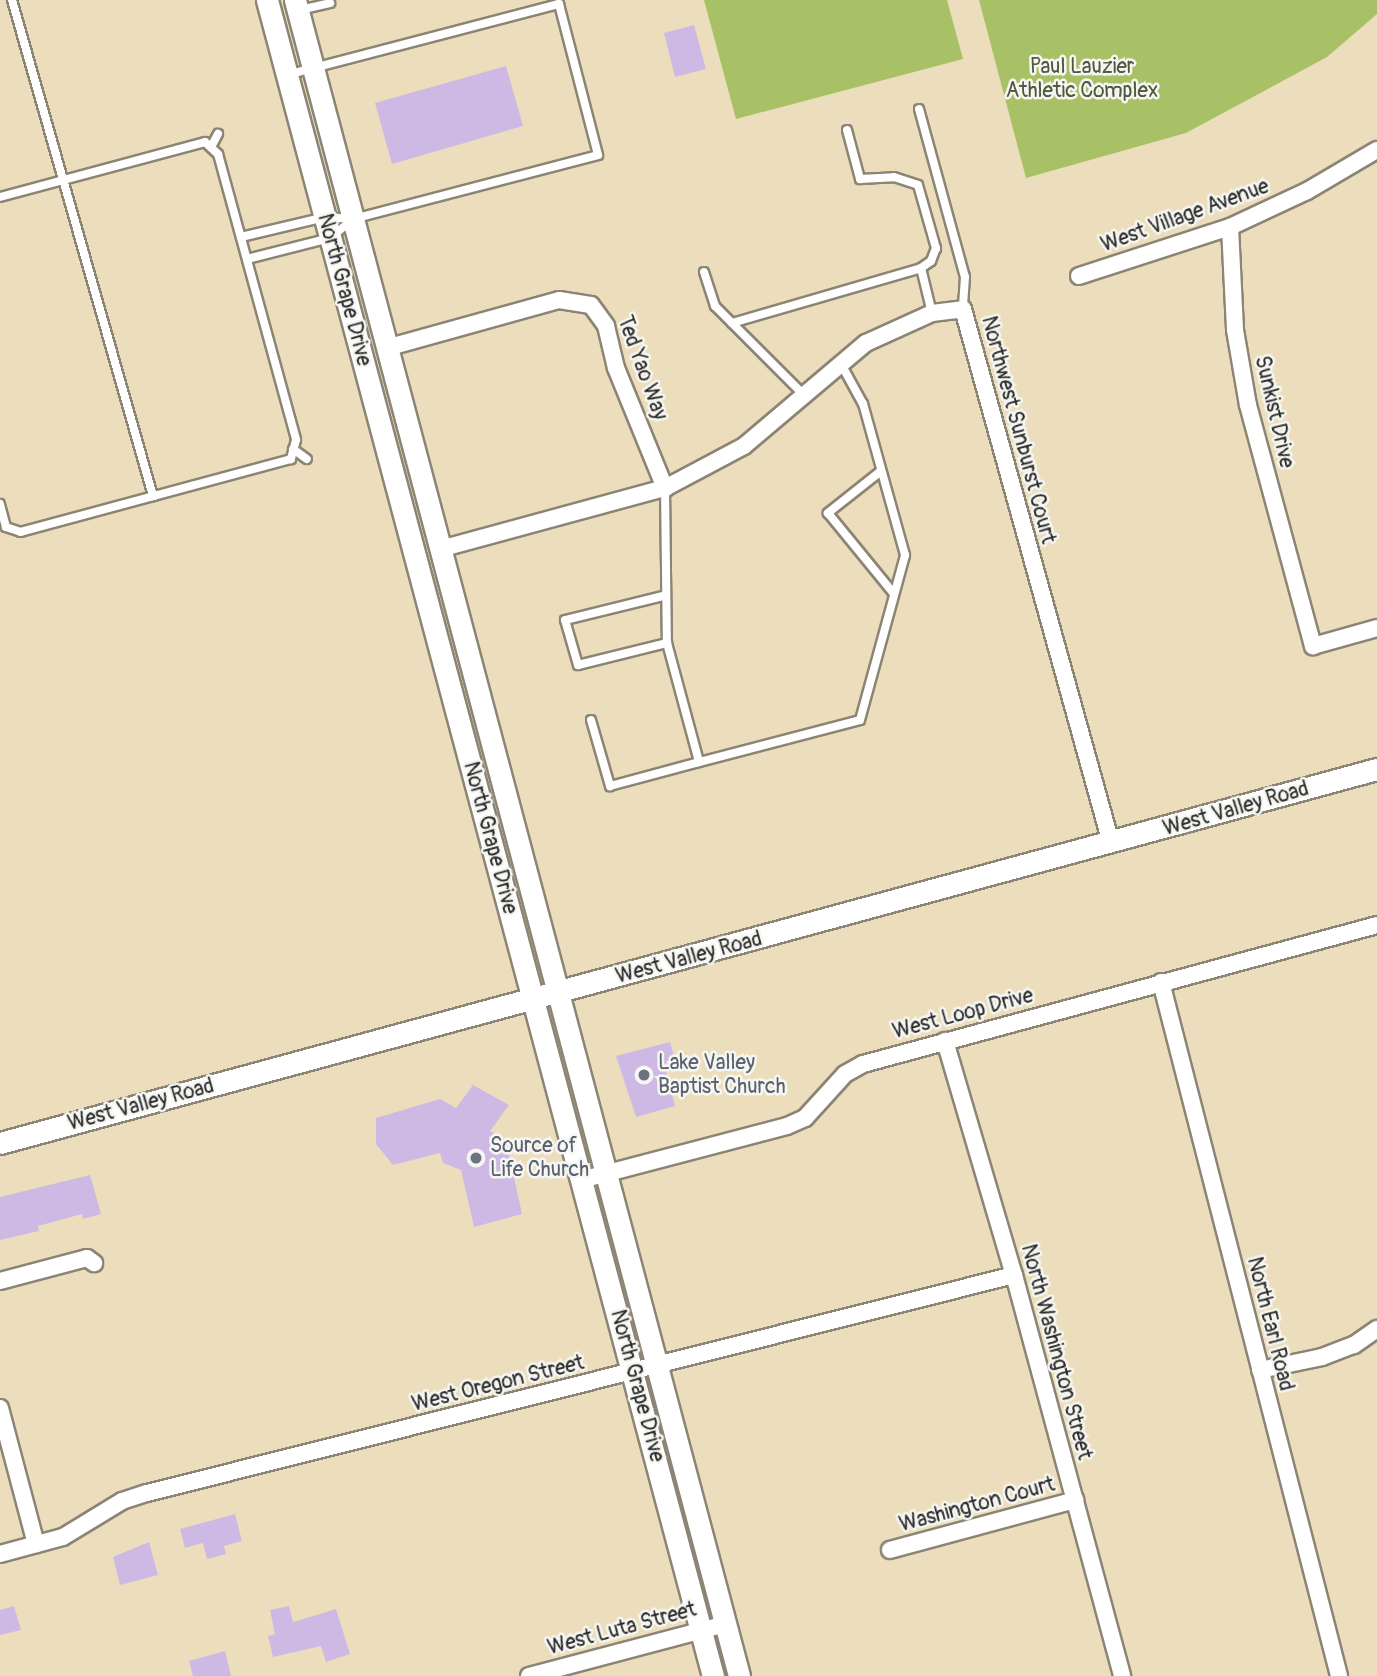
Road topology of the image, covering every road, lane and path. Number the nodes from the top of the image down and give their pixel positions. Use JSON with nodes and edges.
{"nodes":[{"id":1,"x":11,"y":0,"type":"edge"},
{"id":2,"x":267,"y":0,"type":"edge"},
{"id":3,"x":0,"y":3,"type":"edge"},
{"id":4,"x":330,"y":3,"type":"dead end"},
{"id":5,"x":296,"y":5,"type":"edge"},
{"id":6,"x":313,"y":68,"type":"junction"},
{"id":7,"x":287,"y":75,"type":"junction"},
{"id":8,"x":919,"y":109,"type":"dead end"},
{"id":9,"x":847,"y":130,"type":"dead end"},
{"id":10,"x":218,"y":134,"type":"dead end"},
{"id":11,"x":211,"y":147,"type":"junction"},
{"id":12,"x":1377,"y":150,"type":"edge"},
{"id":13,"x":62,"y":180,"type":"junction"},
{"id":14,"x":0,"y":197,"type":"edge"},
{"id":15,"x":325,"y":217,"type":"junction"},
{"id":16,"x":353,"y":219,"type":"junction"},
{"id":17,"x":1230,"y":227,"type":"junction"},
{"id":18,"x":241,"y":237,"type":"junction"},
{"id":19,"x":330,"y":238,"type":"junction"},
{"id":20,"x":247,"y":259,"type":"junction"},
{"id":21,"x":921,"y":268,"type":"junction"},
{"id":22,"x":704,"y":272,"type":"dead end"},
{"id":23,"x":1079,"y":276,"type":"dead end"},
{"id":24,"x":963,"y":309,"type":"junction"},
{"id":25,"x":932,"y":313,"type":"junction"},
{"id":26,"x":732,"y":323,"type":"junction"},
{"id":27,"x":386,"y":348,"type":"junction"},
{"id":28,"x":841,"y":364,"type":"junction"},
{"id":29,"x":805,"y":396,"type":"junction"},
{"id":30,"x":293,"y":449,"type":"junction"},
{"id":31,"x":307,"y":459,"type":"dead end"},
{"id":32,"x":881,"y":471,"type":"junction"},
{"id":33,"x":665,"y":488,"type":"junction"},
{"id":34,"x":153,"y":496,"type":"junction"},
{"id":35,"x":0,"y":504,"type":"edge"},
{"id":36,"x":440,"y":549,"type":"junction"},
{"id":37,"x":894,"y":594,"type":"junction"},
{"id":38,"x":663,"y":596,"type":"junction"},
{"id":39,"x":1377,"y":628,"type":"edge"},
{"id":40,"x":667,"y":643,"type":"junction"},
{"id":41,"x":591,"y":720,"type":"dead end"},
{"id":42,"x":699,"y":762,"type":"junction"},
{"id":43,"x":1377,"y":769,"type":"edge"},
{"id":44,"x":1111,"y":844,"type":"junction"},
{"id":45,"x":1377,"y":925,"type":"edge"},
{"id":46,"x":1161,"y":982,"type":"junction"},
{"id":47,"x":559,"y":993,"type":"junction"},
{"id":48,"x":533,"y":1000,"type":"junction"},
{"id":49,"x":945,"y":1041,"type":"junction"},
{"id":50,"x":0,"y":1143,"type":"edge"},
{"id":51,"x":606,"y":1174,"type":"junction"},
{"id":52,"x":581,"y":1180,"type":"junction"},
{"id":53,"x":94,"y":1263,"type":"dead end"},
{"id":54,"x":1014,"y":1275,"type":"junction"},
{"id":55,"x":0,"y":1281,"type":"edge"},
{"id":56,"x":1377,"y":1329,"type":"edge"},
{"id":57,"x":658,"y":1366,"type":"junction"},
{"id":58,"x":1260,"y":1370,"type":"junction"},
{"id":59,"x":634,"y":1372,"type":"junction"},
{"id":60,"x":0,"y":1408,"type":"edge"},
{"id":61,"x":1075,"y":1500,"type":"junction"},
{"id":62,"x":36,"y":1544,"type":"junction"},
{"id":63,"x":890,"y":1550,"type":"dead end"},
{"id":64,"x":0,"y":1554,"type":"edge"},
{"id":65,"x":726,"y":1624,"type":"junction"},
{"id":66,"x":700,"y":1630,"type":"junction"},
{"id":67,"x":528,"y":1676,"type":"edge"},
{"id":68,"x":713,"y":1676,"type":"edge"},
{"id":69,"x":740,"y":1676,"type":"edge"},
{"id":70,"x":1122,"y":1676,"type":"edge"},
{"id":71,"x":1339,"y":1676,"type":"edge"}],
"edges":[{"from":1,"to":3,"type":"lane"},
{"from":1,"to":13,"type":"lane"},
{"from":2,"to":7,"type":"main road","name":"North Grape Drive"},
{"from":4,"to":5,"type":"lane"},
{"from":5,"to":6,"type":"main road","name":"North Grape Drive"},
{"from":6,"to":7,"type":"lane"},
{"from":6,"to":16,"type":"main road","name":"North Grape Drive"},
{"from":6,"to":16,"type":"lane"},
{"from":7,"to":15,"type":"main road","name":"North Grape Drive"},
{"from":8,"to":24,"type":"lane"},
{"from":9,"to":21,"type":"lane"},
{"from":10,"to":11,"type":"lane"},
{"from":11,"to":13,"type":"lane"},
{"from":11,"to":18,"type":"lane"},
{"from":12,"to":17,"type":"street","name":"West Village Avenue"},
{"from":13,"to":14,"type":"lane"},
{"from":13,"to":34,"type":"lane"},
{"from":15,"to":16,"type":"lane"},
{"from":15,"to":18,"type":"lane"},
{"from":15,"to":19,"type":"main road","name":"North Grape Drive"},
{"from":16,"to":19,"type":"lane"},
{"from":16,"to":27,"type":"main road","name":"North Grape Drive"},
{"from":17,"to":23,"type":"street","name":"West Village Avenue"},
{"from":17,"to":39,"type":"street","name":"Sunkist Drive"},
{"from":18,"to":20,"type":"lane"},
{"from":19,"to":20,"type":"lane"},
{"from":19,"to":48,"type":"main road","name":"North Grape Drive"},
{"from":20,"to":30,"type":"lane"},
{"from":21,"to":25,"type":"lane"},
{"from":21,"to":26,"type":"lane"},
{"from":22,"to":26,"type":"lane"},
{"from":24,"to":25,"type":"street","name":"Northwest Sunburst Court"},
{"from":24,"to":44,"type":"street","name":"Northwest Sunburst Court"},
{"from":25,"to":28,"type":"street","name":"Northwest Sunburst Court"},
{"from":26,"to":29,"type":"lane"},
{"from":27,"to":33,"type":"street","name":"Ted Yao Way"},
{"from":27,"to":36,"type":"main road","name":"North Grape Drive"},
{"from":28,"to":29,"type":"street","name":"Northwest Sunburst Court"},
{"from":28,"to":32,"type":"lane"},
{"from":29,"to":33,"type":"street","name":"Northwest Sunburst Court"},
{"from":30,"to":31,"type":"lane"},
{"from":30,"to":34,"type":"lane"},
{"from":32,"to":37,"type":"lane"},
{"from":32,"to":37,"type":"lane"},
{"from":33,"to":36,"type":"street","name":"Northwest Sunburst Court"},
{"from":33,"to":38,"type":"lane"},
{"from":34,"to":35,"type":"lane"},
{"from":36,"to":47,"type":"main road","name":"North Grape Drive"},
{"from":37,"to":42,"type":"lane"},
{"from":38,"to":40,"type":"lane"},
{"from":38,"to":40,"type":"lane"},
{"from":40,"to":42,"type":"lane"},
{"from":41,"to":42,"type":"lane"},
{"from":43,"to":44,"type":"main road","name":"West Valley Road"},
{"from":44,"to":47,"type":"main road","name":"West Valley Road"},
{"from":45,"to":46,"type":"street","name":"West Loop Drive"},
{"from":46,"to":49,"type":"street","name":"West Loop Drive"},
{"from":46,"to":58,"type":"street","name":"North Earl Road"},
{"from":47,"to":48,"type":"main road","name":"West Valley Road"},
{"from":47,"to":51,"type":"main road","name":"North Grape Drive"},
{"from":48,"to":50,"type":"main road","name":"West Valley Road"},
{"from":48,"to":52,"type":"main road","name":"North Grape Drive"},
{"from":49,"to":51,"type":"street","name":"West Loop Drive"},
{"from":49,"to":54,"type":"street","name":"North Washington Street"},
{"from":51,"to":52,"type":"street","name":"West Loop Drive"},
{"from":51,"to":57,"type":"main road","name":"North Grape Drive"},
{"from":52,"to":59,"type":"main road","name":"North Grape Drive"},
{"from":53,"to":55,"type":"street"},
{"from":54,"to":57,"type":"street","name":"West Oregon Street"},
{"from":54,"to":61,"type":"street","name":"North Washington Street"},
{"from":56,"to":58,"type":"street"},
{"from":57,"to":59,"type":"street","name":"West Oregon Street"},
{"from":57,"to":65,"type":"main road","name":"North Grape Drive"},
{"from":58,"to":71,"type":"street","name":"North Earl Road"},
{"from":59,"to":62,"type":"street","name":"West Oregon Street"},
{"from":59,"to":66,"type":"main road","name":"North Grape Drive"},
{"from":60,"to":62,"type":"street"},
{"from":61,"to":63,"type":"street","name":"Washington Court"},
{"from":61,"to":70,"type":"street","name":"North Washington Street"},
{"from":62,"to":64,"type":"street","name":"West Oregon Street"},
{"from":65,"to":66,"type":"street","name":"West Luta Street"},
{"from":65,"to":69,"type":"main road","name":"North Grape Drive"},
{"from":66,"to":67,"type":"street","name":"West Luta Street"},
{"from":66,"to":68,"type":"main road","name":"North Grape Drive"}]}
